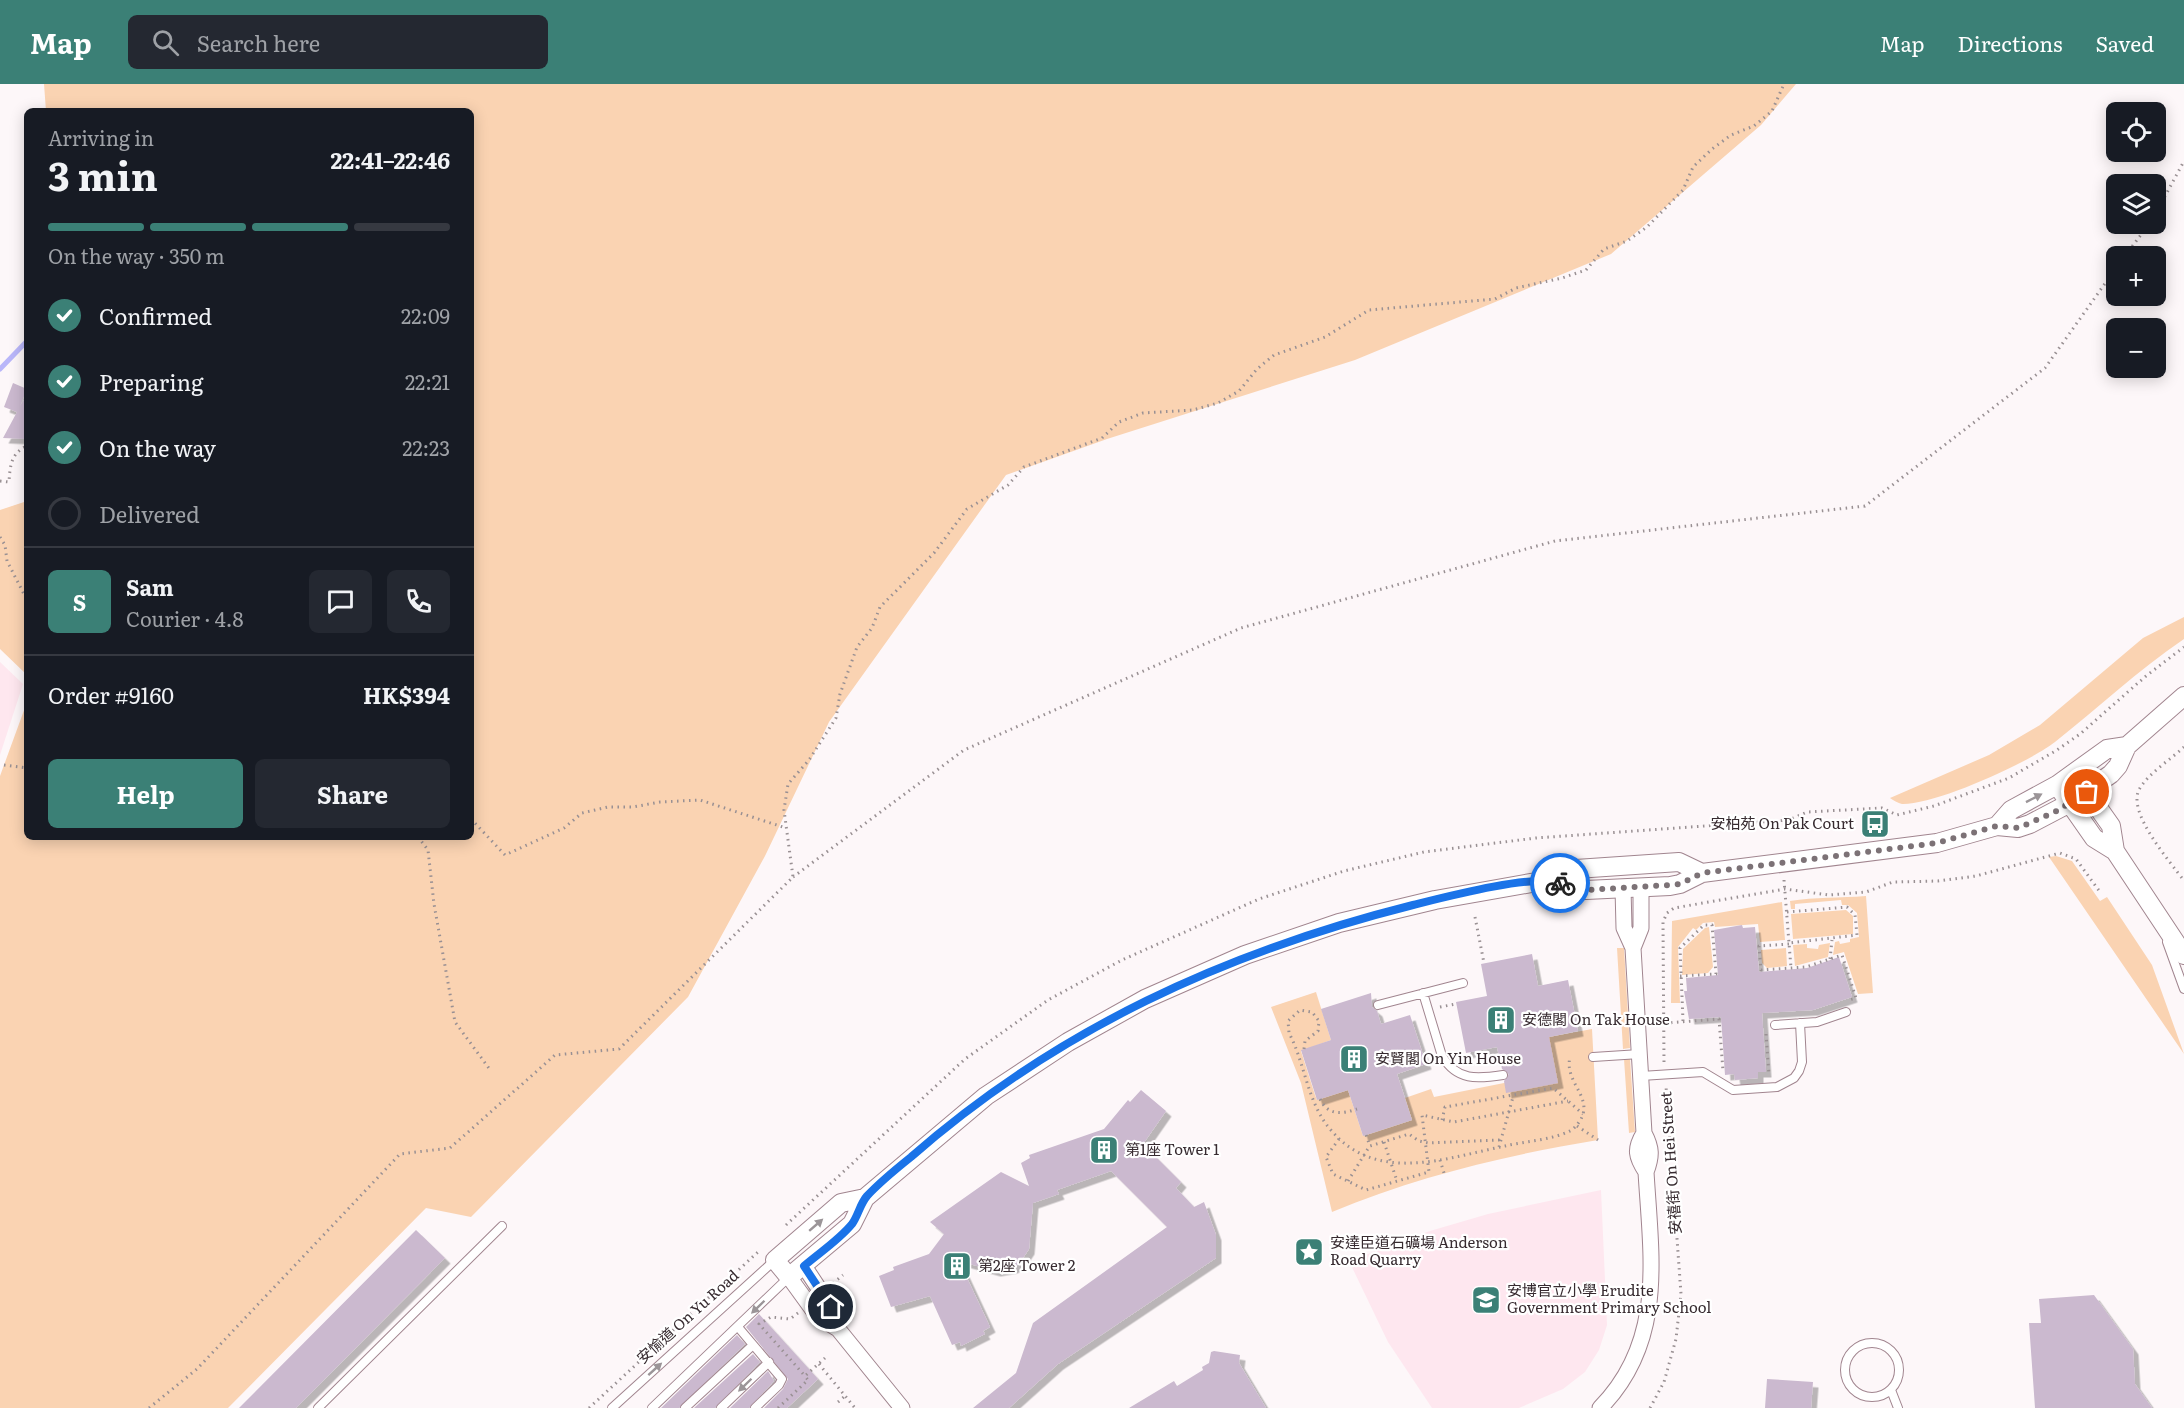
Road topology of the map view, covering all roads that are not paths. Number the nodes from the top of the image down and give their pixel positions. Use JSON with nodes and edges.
{"nodes":[{"id":1,"x":2184,"y":696,"type":"edge"},
{"id":2,"x":2127,"y":746,"type":"junction"},
{"id":3,"x":2075,"y":774,"type":"junction"},
{"id":4,"x":2057,"y":785,"type":"junction"},
{"id":5,"x":2087,"y":792,"type":"junction"},
{"id":6,"x":2070,"y":803,"type":"junction"},
{"id":7,"x":1997,"y":826,"type":"junction"},
{"id":8,"x":2115,"y":851,"type":"junction"},
{"id":9,"x":1631,"y":866,"type":"junction"},
{"id":10,"x":1702,"y":873,"type":"junction"},
{"id":11,"x":1548,"y":880,"type":"junction"},
{"id":12,"x":1641,"y":887,"type":"junction"},
{"id":13,"x":1623,"y":888,"type":"junction"},
{"id":14,"x":2158,"y":915,"type":"junction"},
{"id":15,"x":1633,"y":948,"type":"junction"},
{"id":16,"x":2184,"y":956,"type":"edge"},
{"id":17,"x":1463,"y":983,"type":"dead end"},
{"id":18,"x":2184,"y":989,"type":"edge"},
{"id":19,"x":1423,"y":993,"type":"junction"},
{"id":20,"x":1378,"y":1005,"type":"dead end"},
{"id":21,"x":1846,"y":1012,"type":"dead end"},
{"id":22,"x":1800,"y":1023,"type":"junction"},
{"id":23,"x":1775,"y":1025,"type":"dead end"},
{"id":24,"x":1640,"y":1054,"type":"junction"},
{"id":25,"x":1593,"y":1057,"type":"dead end"},
{"id":26,"x":1503,"y":1075,"type":"dead end"},
{"id":27,"x":1641,"y":1076,"type":"junction"},
{"id":28,"x":865,"y":1198,"type":"junction"},
{"id":29,"x":502,"y":1226,"type":"dead end"},
{"id":30,"x":791,"y":1247,"type":"junction"},
{"id":31,"x":769,"y":1254,"type":"junction"},
{"id":32,"x":804,"y":1266,"type":"junction"},
{"id":33,"x":784,"y":1282,"type":"junction"},
{"id":34,"x":738,"y":1327,"type":"junction"},
{"id":35,"x":838,"y":1329,"type":"junction"},
{"id":36,"x":753,"y":1345,"type":"junction"},
{"id":37,"x":769,"y":1362,"type":"junction"},
{"id":38,"x":1891,"y":1390,"type":"junction"},
{"id":39,"x":895,"y":1406,"type":"edge"},
{"id":40,"x":318,"y":1408,"type":"edge"},
{"id":41,"x":612,"y":1408,"type":"edge"},
{"id":42,"x":652,"y":1408,"type":"edge"},
{"id":43,"x":685,"y":1408,"type":"edge"},
{"id":44,"x":721,"y":1408,"type":"edge"},
{"id":45,"x":755,"y":1408,"type":"edge"},
{"id":46,"x":1600,"y":1408,"type":"edge"},
{"id":47,"x":1898,"y":1408,"type":"edge"}],
"edges":[{"from":1,"to":2,"type":"street"},
{"from":2,"to":3,"type":"street"},
{"from":2,"to":5,"type":"street"},
{"from":3,"to":4,"type":"street"},
{"from":3,"to":5,"type":"street"},
{"from":4,"to":6,"type":"street"},
{"from":7,"to":4,"type":"street","one_way":true},
{"from":5,"to":6,"type":"street"},
{"from":5,"to":8,"type":"street"},
{"from":6,"to":7,"type":"street"},
{"from":6,"to":8,"type":"street"},
{"from":7,"to":10,"type":"street"},
{"from":8,"to":14,"type":"street"},
{"from":9,"to":10,"type":"street"},
{"from":9,"to":11,"type":"street"},
{"from":9,"to":12,"type":"street","name":"安禧街 On Hei Street"},
{"from":9,"to":13,"type":"street","name":"安禧街 On Hei Street"},
{"from":10,"to":12,"type":"street"},
{"from":11,"to":13,"type":"street"},
{"from":11,"to":28,"type":"street"},
{"from":12,"to":13,"type":"street"},
{"from":12,"to":15,"type":"street","name":"安禧街 On Hei Street"},
{"from":13,"to":15,"type":"street","name":"安禧街 On Hei Street"},
{"from":14,"to":16,"type":"street"},
{"from":14,"to":18,"type":"lane"},
{"from":15,"to":24,"type":"street","name":"安禧街 On Hei Street"},
{"from":17,"to":19,"type":"lane"},
{"from":19,"to":20,"type":"lane"},
{"from":19,"to":26,"type":"lane"},
{"from":21,"to":22,"type":"lane"},
{"from":22,"to":23,"type":"lane"},
{"from":22,"to":27,"type":"lane"},
{"from":24,"to":25,"type":"lane"},
{"from":24,"to":27,"type":"street","name":"安禧街 On Hei Street"},
{"from":27,"to":46,"type":"street","name":"安禧街 On Hei Street"},
{"from":30,"to":28,"type":"street","one_way":true},
{"from":28,"to":32,"type":"street"},
{"from":29,"to":40,"type":"lane"},
{"from":30,"to":31,"type":"street"},
{"from":30,"to":32,"type":"street"},
{"from":31,"to":33,"type":"street"},
{"from":41,"to":31,"type":"lane","one_way":true},
{"from":32,"to":33,"type":"street"},
{"from":32,"to":35,"type":"street"},
{"from":33,"to":34,"type":"lane","one_way":true},
{"from":33,"to":35,"type":"street"},
{"from":34,"to":36,"type":"lane"},
{"from":34,"to":42,"type":"lane"},
{"from":35,"to":39,"type":"street"},
{"from":36,"to":37,"type":"lane"},
{"from":36,"to":43,"type":"lane"},
{"from":37,"to":44,"type":"lane","one_way":true},
{"from":37,"to":45,"type":"lane"},
{"from":38,"to":38,"type":"lane"},
{"from":38,"to":47,"type":"lane"}]}
